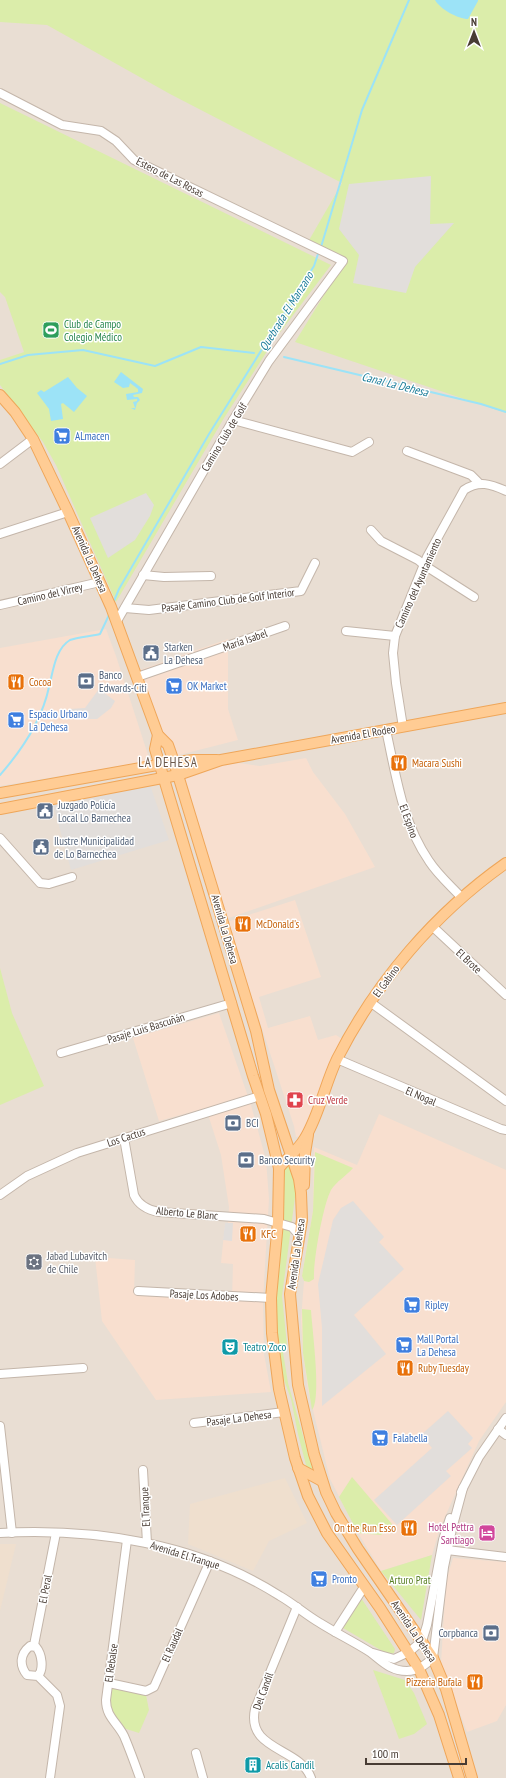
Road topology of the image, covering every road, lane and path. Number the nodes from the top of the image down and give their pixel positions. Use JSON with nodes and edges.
{"nodes":[{"id":1,"x":0,"y":94,"type":"edge"},
{"id":2,"x":343,"y":260,"type":"joint"},
{"id":3,"x":0,"y":395,"type":"edge"},
{"id":4,"x":233,"y":420,"type":"junction"},
{"id":5,"x":33,"y":439,"type":"junction"},
{"id":6,"x":369,"y":442,"type":"dead end"},
{"id":7,"x":407,"y":451,"type":"dead end"},
{"id":8,"x":0,"y":464,"type":"edge"},
{"id":9,"x":479,"y":483,"type":"junction"},
{"id":10,"x":506,"y":491,"type":"edge"},
{"id":11,"x":68,"y":512,"type":"junction"},
{"id":12,"x":371,"y":530,"type":"dead end"},
{"id":13,"x":0,"y":534,"type":"edge"},
{"id":14,"x":315,"y":563,"type":"dead end"},
{"id":15,"x":424,"y":565,"type":"junction"},
{"id":16,"x":143,"y":575,"type":"junction"},
{"id":17,"x":212,"y":576,"type":"dead end"},
{"id":18,"x":100,"y":582,"type":"junction"},
{"id":19,"x":474,"y":597,"type":"dead end"},
{"id":20,"x":0,"y":605,"type":"edge"},
{"id":21,"x":124,"y":608,"type":"junction"},
{"id":22,"x":117,"y":621,"type":"junction"},
{"id":23,"x":285,"y":626,"type":"dead end"},
{"id":24,"x":346,"y":631,"type":"dead end"},
{"id":25,"x":395,"y":636,"type":"junction"},
{"id":26,"x":137,"y":677,"type":"junction"},
{"id":27,"x":506,"y":708,"type":"edge"},
{"id":28,"x":403,"y":727,"type":"junction"},
{"id":29,"x":386,"y":730,"type":"junction"},
{"id":30,"x":158,"y":735,"type":"junction"},
{"id":31,"x":221,"y":760,"type":"junction"},
{"id":32,"x":174,"y":762,"type":"junction"},
{"id":33,"x":160,"y":765,"type":"junction"},
{"id":34,"x":178,"y":775,"type":"junction"},
{"id":35,"x":93,"y":776,"type":"junction"},
{"id":36,"x":163,"y":778,"type":"junction"},
{"id":37,"x":92,"y":792,"type":"junction"},
{"id":38,"x":0,"y":793,"type":"edge"},
{"id":39,"x":0,"y":810,"type":"edge"},
{"id":40,"x":0,"y":838,"type":"edge"},
{"id":41,"x":506,"y":863,"type":"edge"},
{"id":42,"x":72,"y":878,"type":"dead end"},
{"id":43,"x":462,"y":898,"type":"junction"},
{"id":44,"x":432,"y":926,"type":"junction"},
{"id":45,"x":506,"y":995,"type":"edge"},
{"id":46,"x":370,"y":1002,"type":"junction"},
{"id":47,"x":232,"y":1003,"type":"junction"},
{"id":48,"x":61,"y":1053,"type":"dead end"},
{"id":49,"x":337,"y":1060,"type":"junction"},
{"id":50,"x":260,"y":1096,"type":"junction"},
{"id":51,"x":506,"y":1101,"type":"edge"},
{"id":52,"x":506,"y":1130,"type":"edge"},
{"id":53,"x":309,"y":1131,"type":"junction"},
{"id":54,"x":124,"y":1138,"type":"junction"},
{"id":55,"x":292,"y":1154,"type":"junction"},
{"id":56,"x":279,"y":1168,"type":"junction"},
{"id":57,"x":0,"y":1195,"type":"edge"},
{"id":58,"x":302,"y":1212,"type":"junction"},
{"id":59,"x":278,"y":1222,"type":"junction"},
{"id":60,"x":299,"y":1235,"type":"junction"},
{"id":61,"x":138,"y":1291,"type":"dead end"},
{"id":62,"x":271,"y":1298,"type":"junction"},
{"id":63,"x":83,"y":1368,"type":"dead end"},
{"id":64,"x":0,"y":1374,"type":"edge"},
{"id":65,"x":284,"y":1412,"type":"junction"},
{"id":66,"x":506,"y":1418,"type":"edge"},
{"id":67,"x":194,"y":1423,"type":"dead end"},
{"id":68,"x":0,"y":1426,"type":"edge"},
{"id":69,"x":498,"y":1429,"type":"junction"},
{"id":70,"x":506,"y":1435,"type":"edge"},
{"id":71,"x":298,"y":1468,"type":"junction"},
{"id":72,"x":143,"y":1470,"type":"dead end"},
{"id":73,"x":322,"y":1481,"type":"junction"},
{"id":74,"x":463,"y":1488,"type":"junction"},
{"id":75,"x":12,"y":1533,"type":"junction"},
{"id":76,"x":56,"y":1533,"type":"junction"},
{"id":77,"x":0,"y":1534,"type":"edge"},
{"id":78,"x":128,"y":1540,"type":"junction"},
{"id":79,"x":147,"y":1543,"type":"junction"},
{"id":80,"x":447,"y":1550,"type":"junction"},
{"id":81,"x":506,"y":1557,"type":"edge"},
{"id":82,"x":210,"y":1561,"type":"junction"},
{"id":83,"x":364,"y":1587,"type":"junction"},
{"id":84,"x":297,"y":1607,"type":"junction"},
{"id":85,"x":335,"y":1632,"type":"junction"},
{"id":86,"x":422,"y":1641,"type":"junction"},
{"id":87,"x":34,"y":1645,"type":"junction"},
{"id":88,"x":409,"y":1652,"type":"junction"},
{"id":89,"x":371,"y":1653,"type":"junction"},
{"id":90,"x":433,"y":1658,"type":"junction"},
{"id":91,"x":419,"y":1669,"type":"junction"},
{"id":92,"x":38,"y":1676,"type":"junction"},
{"id":93,"x":109,"y":1683,"type":"junction"},
{"id":94,"x":196,"y":1753,"type":"dead end"},
{"id":95,"x":50,"y":1778,"type":"edge"},
{"id":96,"x":140,"y":1778,"type":"edge"},
{"id":97,"x":202,"y":1778,"type":"edge"},
{"id":98,"x":312,"y":1778,"type":"edge"},
{"id":99,"x":459,"y":1778,"type":"edge"},
{"id":100,"x":472,"y":1778,"type":"edge"}],
"edges":[{"from":1,"to":2,"type":"street","name":"Estero de Las Rosas"},
{"from":2,"to":4,"type":"street","name":"Camino Club de Golf"},
{"from":3,"to":5,"type":"main road","name":"Avenida La Dehesa"},
{"from":4,"to":6,"type":"street"},
{"from":4,"to":16,"type":"street","name":"Camino Club de Golf"},
{"from":5,"to":8,"type":"street"},
{"from":5,"to":11,"type":"main road","name":"Avenida La Dehesa"},
{"from":7,"to":9,"type":"street"},
{"from":9,"to":10,"type":"street"},
{"from":9,"to":15,"type":"street","name":"Camino del Ayuntamiento"},
{"from":11,"to":13,"type":"street"},
{"from":11,"to":18,"type":"main road","name":"Avenida La Dehesa"},
{"from":12,"to":15,"type":"street"},
{"from":14,"to":21,"type":"street","name":"Pasaje Camino Club de Golf Interior"},
{"from":15,"to":19,"type":"street"},
{"from":15,"to":25,"type":"street","name":"Camino del Ayuntamiento"},
{"from":16,"to":17,"type":"street"},
{"from":16,"to":21,"type":"street","name":"Camino Club de Golf"},
{"from":18,"to":20,"type":"street","name":"Camino del Virrey"},
{"from":18,"to":22,"type":"main road","name":"Avenida La Dehesa"},
{"from":21,"to":22,"type":"street","name":"Camino Club de Golf"},
{"from":22,"to":26,"type":"main road","name":"Avenida La Dehesa"},
{"from":23,"to":26,"type":"street","name":"María Isabel"},
{"from":24,"to":25,"type":"street"},
{"from":25,"to":28,"type":"street","name":"Camino del Ayuntamiento"},
{"from":26,"to":30,"type":"main road","name":"Avenida La Dehesa"},
{"from":27,"to":28,"type":"main road","name":"Avenida El Rodeo"},
{"from":28,"to":29,"type":"main road","name":"Avenida El Rodeo"},
{"from":29,"to":31,"type":"main road","name":"Avenida El Rodeo"},
{"from":29,"to":43,"type":"street","name":"El Espino"},
{"from":30,"to":32,"type":"main road","name":"Avenida La Dehesa"},
{"from":30,"to":33,"type":"main road","name":"Avenida La Dehesa"},
{"from":31,"to":32,"type":"main road","name":"Avenida El Rodeo"},
{"from":31,"to":34,"type":"main road","name":"Avenida El Rodeo"},
{"from":32,"to":33,"type":"main road","name":"Avenida El Rodeo"},
{"from":32,"to":34,"type":"main road","name":"Avenida La Dehesa"},
{"from":33,"to":35,"type":"main road","name":"Avenida El Rodeo"},
{"from":33,"to":36,"type":"main road","name":"Avenida La Dehesa"},
{"from":34,"to":36,"type":"main road","name":"Avenida El Rodeo"},
{"from":34,"to":55,"type":"main road","name":"Avenida La Dehesa"},
{"from":35,"to":37,"type":"main road"},
{"from":35,"to":38,"type":"main road","name":"Avenida El Rodeo"},
{"from":36,"to":37,"type":"main road","name":"Avenida El Rodeo"},
{"from":36,"to":47,"type":"main road","name":"Avenida La Dehesa"},
{"from":37,"to":39,"type":"main road","name":"Avenida El Rodeo"},
{"from":40,"to":42,"type":"street"},
{"from":41,"to":43,"type":"main road","name":"El Gabino"},
{"from":43,"to":44,"type":"main road","name":"El Gabino"},
{"from":44,"to":45,"type":"street","name":"El Brote"},
{"from":44,"to":46,"type":"main road","name":"El Gabino"},
{"from":46,"to":49,"type":"main road","name":"El Gabino"},
{"from":46,"to":51,"type":"street"},
{"from":47,"to":48,"type":"street","name":"Pasaje Luis Bascuñán"},
{"from":47,"to":50,"type":"main road","name":"Avenida La Dehesa"},
{"from":49,"to":52,"type":"street","name":"El Nogal"},
{"from":49,"to":53,"type":"main road","name":"El Gabino"},
{"from":50,"to":54,"type":"street","name":"Los Cactus"},
{"from":50,"to":56,"type":"main road","name":"Avenida La Dehesa"},
{"from":53,"to":55,"type":"main road","name":"El Gabino"},
{"from":53,"to":58,"type":"main road","name":"El Gabino"},
{"from":54,"to":57,"type":"street","name":"Los Cactus"},
{"from":54,"to":59,"type":"street","name":"Alberto Le Blanc"},
{"from":55,"to":56,"type":"main road","name":"El Gabino"},
{"from":55,"to":58,"type":"main road","name":"Avenida La Dehesa"},
{"from":56,"to":59,"type":"main road","name":"Avenida La Dehesa"},
{"from":58,"to":60,"type":"main road","name":"Avenida La Dehesa"},
{"from":59,"to":60,"type":"street","name":"Alberto Le Blanc"},
{"from":59,"to":62,"type":"main road","name":"Avenida La Dehesa"},
{"from":60,"to":73,"type":"main road","name":"Avenida La Dehesa"},
{"from":61,"to":62,"type":"street","name":"Pasaje Los Adobes"},
{"from":62,"to":65,"type":"main road","name":"Avenida La Dehesa"},
{"from":63,"to":64,"type":"street"},
{"from":65,"to":67,"type":"street","name":"Pasaje La Dehesa"},
{"from":65,"to":71,"type":"main road","name":"Avenida La Dehesa"},
{"from":66,"to":69,"type":"street"},
{"from":68,"to":75,"type":"street"},
{"from":69,"to":70,"type":"street"},
{"from":69,"to":74,"type":"street"},
{"from":71,"to":73,"type":"main road"},
{"from":71,"to":83,"type":"main road","name":"Avenida La Dehesa"},
{"from":72,"to":79,"type":"street","name":"El Tranque"},
{"from":73,"to":86,"type":"main road","name":"Avenida La Dehesa"},
{"from":74,"to":80,"type":"street"},
{"from":74,"to":86,"type":"street"},
{"from":75,"to":76,"type":"street","name":"Avenida El Tranque"},
{"from":75,"to":77,"type":"street","name":"Avenida El Tranque"},
{"from":76,"to":78,"type":"street","name":"Avenida El Tranque"},
{"from":76,"to":87,"type":"street","name":"El Peral"},
{"from":78,"to":79,"type":"street","name":"Avenida El Tranque"},
{"from":78,"to":93,"type":"street","name":"El Rebalse"},
{"from":79,"to":82,"type":"street","name":"Avenida El Tranque"},
{"from":80,"to":81,"type":"street"},
{"from":80,"to":90,"type":"street"},
{"from":82,"to":84,"type":"street","name":"Avenida El Tranque"},
{"from":82,"to":93,"type":"street","name":"El Raudal"},
{"from":83,"to":85,"type":"street"},
{"from":83,"to":88,"type":"main road","name":"Avenida La Dehesa"},
{"from":84,"to":85,"type":"street","name":"Avenida El Tranque"},
{"from":84,"to":98,"type":"street","name":"Del Candil"},
{"from":85,"to":89,"type":"street","name":"Avenida El Tranque"},
{"from":86,"to":88,"type":"street"},
{"from":86,"to":90,"type":"main road","name":"Avenida La Dehesa"},
{"from":87,"to":92,"type":"street"},
{"from":87,"to":92,"type":"street","name":"El Peral"},
{"from":88,"to":89,"type":"street","name":"Avenida El Tranque"},
{"from":88,"to":91,"type":"main road","name":"Avenida La Dehesa"},
{"from":89,"to":91,"type":"street","name":"Avenida El Tranque"},
{"from":90,"to":91,"type":"street"},
{"from":90,"to":100,"type":"main road","name":"Avenida La Dehesa"},
{"from":91,"to":99,"type":"main road","name":"Avenida La Dehesa"},
{"from":92,"to":95,"type":"street","name":"El Peral"},
{"from":93,"to":96,"type":"street","name":"El Rebalse"},
{"from":94,"to":97,"type":"street"}]}
